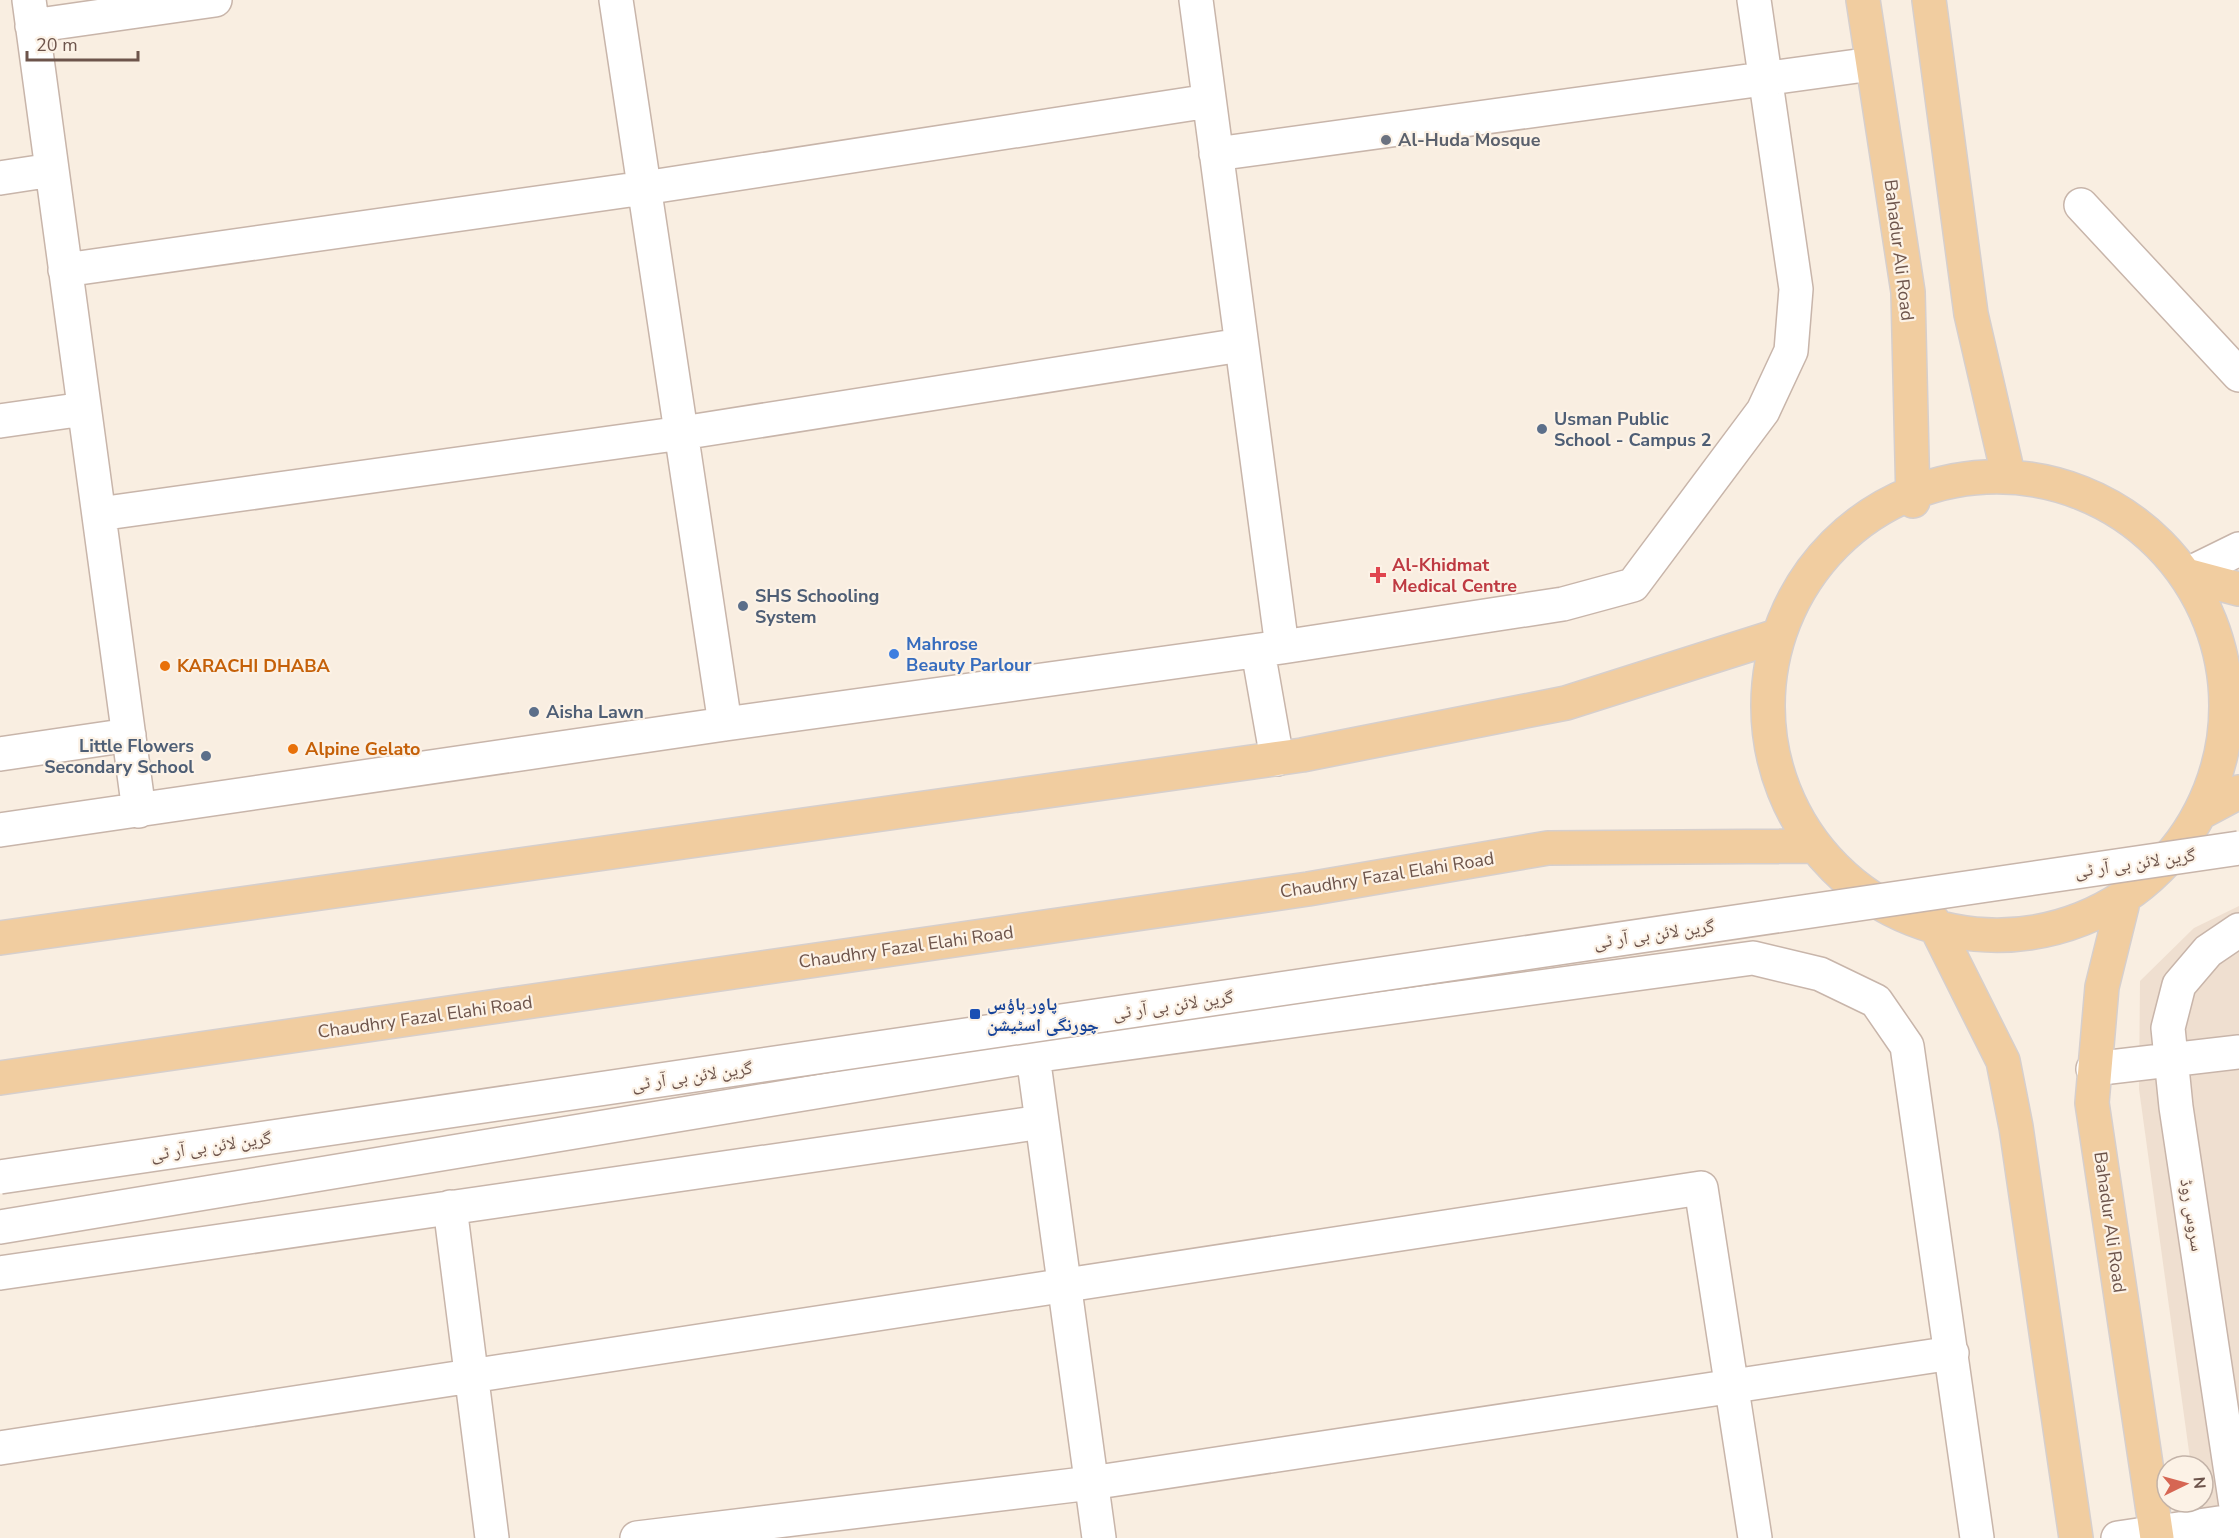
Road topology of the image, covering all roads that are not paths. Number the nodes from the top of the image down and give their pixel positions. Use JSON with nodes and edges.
{"nodes":[{"id":1,"x":215,"y":0,"type":"edge"},
{"id":2,"x":616,"y":0,"type":"edge"},
{"id":3,"x":1196,"y":0,"type":"edge"},
{"id":4,"x":1754,"y":0,"type":"edge"},
{"id":5,"x":1863,"y":0,"type":"edge"},
{"id":6,"x":1929,"y":0,"type":"edge"},
{"id":7,"x":30,"y":13,"type":"edge"},
{"id":8,"x":1872,"y":64,"type":"junction"},
{"id":9,"x":1764,"y":76,"type":"junction"},
{"id":10,"x":1209,"y":101,"type":"junction"},
{"id":11,"x":1216,"y":154,"type":"junction"},
{"id":12,"x":52,"y":170,"type":"junction"},
{"id":13,"x":0,"y":178,"type":"edge"},
{"id":14,"x":644,"y":188,"type":"junction"},
{"id":15,"x":2081,"y":204,"type":"dead end"},
{"id":16,"x":65,"y":270,"type":"junction"},
{"id":17,"x":1241,"y":345,"type":"junction"},
{"id":18,"x":2239,"y":375,"type":"edge"},
{"id":19,"x":84,"y":409,"type":"junction"},
{"id":20,"x":0,"y":421,"type":"edge"},
{"id":21,"x":682,"y":433,"type":"junction"},
{"id":22,"x":2008,"y":474,"type":"junction"},
{"id":23,"x":1913,"y":501,"type":"junction"},
{"id":24,"x":99,"y":514,"type":"junction"},
{"id":25,"x":2239,"y":549,"type":"edge"},
{"id":26,"x":2186,"y":574,"type":"junction"},
{"id":27,"x":2239,"y":589,"type":"edge"},
{"id":28,"x":1777,"y":636,"type":"junction"},
{"id":29,"x":1270,"y":649,"type":"junction"},
{"id":30,"x":725,"y":724,"type":"junction"},
{"id":31,"x":129,"y":735,"type":"junction"},
{"id":32,"x":0,"y":754,"type":"edge"},
{"id":33,"x":1277,"y":759,"type":"junction"},
{"id":34,"x":2239,"y":792,"type":"edge"},
{"id":35,"x":139,"y":811,"type":"junction"},
{"id":36,"x":2200,"y":813,"type":"junction"},
{"id":37,"x":0,"y":830,"type":"edge"},
{"id":38,"x":1814,"y":846,"type":"junction"},
{"id":39,"x":2239,"y":848,"type":"edge"},
{"id":40,"x":2122,"y":906,"type":"junction"},
{"id":41,"x":1933,"y":921,"type":"junction"},
{"id":42,"x":2239,"y":930,"type":"edge"},
{"id":43,"x":0,"y":938,"type":"edge"},
{"id":44,"x":2239,"y":1052,"type":"edge"},
{"id":45,"x":1033,"y":1056,"type":"junction"},
{"id":46,"x":2172,"y":1061,"type":"junction"},
{"id":47,"x":2094,"y":1069,"type":"junction"},
{"id":48,"x":0,"y":1078,"type":"edge"},
{"id":49,"x":1042,"y":1122,"type":"junction"},
{"id":50,"x":0,"y":1178,"type":"edge"},
{"id":51,"x":450,"y":1207,"type":"junction"},
{"id":52,"x":0,"y":1227,"type":"edge"},
{"id":53,"x":0,"y":1273,"type":"edge"},
{"id":54,"x":1064,"y":1286,"type":"junction"},
{"id":55,"x":1952,"y":1353,"type":"junction"},
{"id":56,"x":473,"y":1376,"type":"junction"},
{"id":57,"x":1731,"y":1386,"type":"junction"},
{"id":58,"x":0,"y":1448,"type":"edge"},
{"id":59,"x":1091,"y":1483,"type":"junction"},
{"id":60,"x":2239,"y":1521,"type":"edge"},
{"id":61,"x":2239,"y":1526,"type":"edge"},
{"id":62,"x":2157,"y":1535,"type":"edge"},
{"id":63,"x":655,"y":1537,"type":"edge"},
{"id":64,"x":492,"y":1538,"type":"edge"},
{"id":65,"x":1099,"y":1538,"type":"edge"},
{"id":66,"x":1755,"y":1538,"type":"edge"},
{"id":67,"x":1977,"y":1538,"type":"edge"},
{"id":68,"x":2076,"y":1538,"type":"edge"},
{"id":69,"x":2118,"y":1538,"type":"edge"}],
"edges":[{"from":1,"to":7,"type":"street"},
{"from":2,"to":14,"type":"street"},
{"from":3,"to":10,"type":"street"},
{"from":4,"to":9,"type":"street"},
{"from":5,"to":8,"type":"main road","name":"Bahadur Ali Road"},
{"from":6,"to":22,"type":"main road"},
{"from":7,"to":12,"type":"street"},
{"from":8,"to":9,"type":"street"},
{"from":8,"to":23,"type":"main road","name":"Bahadur Ali Road"},
{"from":9,"to":11,"type":"street"},
{"from":9,"to":29,"type":"street"},
{"from":10,"to":11,"type":"street"},
{"from":10,"to":14,"type":"street"},
{"from":11,"to":17,"type":"street"},
{"from":12,"to":13,"type":"street"},
{"from":12,"to":16,"type":"street"},
{"from":14,"to":16,"type":"street"},
{"from":14,"to":21,"type":"street"},
{"from":15,"to":18,"type":"street"},
{"from":16,"to":19,"type":"street"},
{"from":17,"to":21,"type":"street"},
{"from":17,"to":29,"type":"street"},
{"from":19,"to":20,"type":"street"},
{"from":19,"to":24,"type":"street"},
{"from":21,"to":24,"type":"street"},
{"from":21,"to":30,"type":"street"},
{"from":22,"to":23,"type":"main road"},
{"from":22,"to":26,"type":"main road"},
{"from":23,"to":28,"type":"main road"},
{"from":24,"to":31,"type":"street"},
{"from":25,"to":26,"type":"street"},
{"from":26,"to":27,"type":"main road"},
{"from":26,"to":36,"type":"main road"},
{"from":28,"to":33,"type":"main road"},
{"from":28,"to":38,"type":"main road"},
{"from":29,"to":30,"type":"street"},
{"from":29,"to":33,"type":"street"},
{"from":30,"to":35,"type":"street"},
{"from":31,"to":32,"type":"street"},
{"from":31,"to":35,"type":"street"},
{"from":33,"to":43,"type":"main road"},
{"from":34,"to":36,"type":"main road"},
{"from":35,"to":37,"type":"street"},
{"from":36,"to":40,"type":"main road"},
{"from":38,"to":41,"type":"main road"},
{"from":38,"to":48,"type":"main road","name":"Chaudhry Fazal Elahi Road"},
{"from":39,"to":50,"type":"street","name":"گرین لائن بی آر ٹی","bridge":true},
{"from":40,"to":41,"type":"main road"},
{"from":40,"to":47,"type":"main road","name":"Bahadur Ali Road"},
{"from":41,"to":68,"type":"main road"},
{"from":42,"to":46,"type":"street","name":"سروس روڈ"},
{"from":44,"to":46,"type":"street"},
{"from":45,"to":49,"type":"street"},
{"from":45,"to":52,"type":"street"},
{"from":45,"to":55,"type":"street"},
{"from":46,"to":47,"type":"street"},
{"from":46,"to":60,"type":"street","name":"سروس روڈ"},
{"from":47,"to":62,"type":"main road","name":"Bahadur Ali Road"},
{"from":49,"to":51,"type":"street"},
{"from":49,"to":54,"type":"street"},
{"from":51,"to":53,"type":"street"},
{"from":51,"to":56,"type":"street"},
{"from":54,"to":56,"type":"street"},
{"from":54,"to":57,"type":"street"},
{"from":54,"to":59,"type":"street"},
{"from":55,"to":57,"type":"street"},
{"from":55,"to":67,"type":"street"},
{"from":56,"to":58,"type":"street"},
{"from":56,"to":64,"type":"street"},
{"from":57,"to":59,"type":"street"},
{"from":57,"to":66,"type":"street"},
{"from":59,"to":63,"type":"street"},
{"from":59,"to":65,"type":"street"},
{"from":60,"to":61,"type":"street","name":"سروس روڈ"},
{"from":60,"to":62,"type":"street"},
{"from":62,"to":69,"type":"street"}]}
